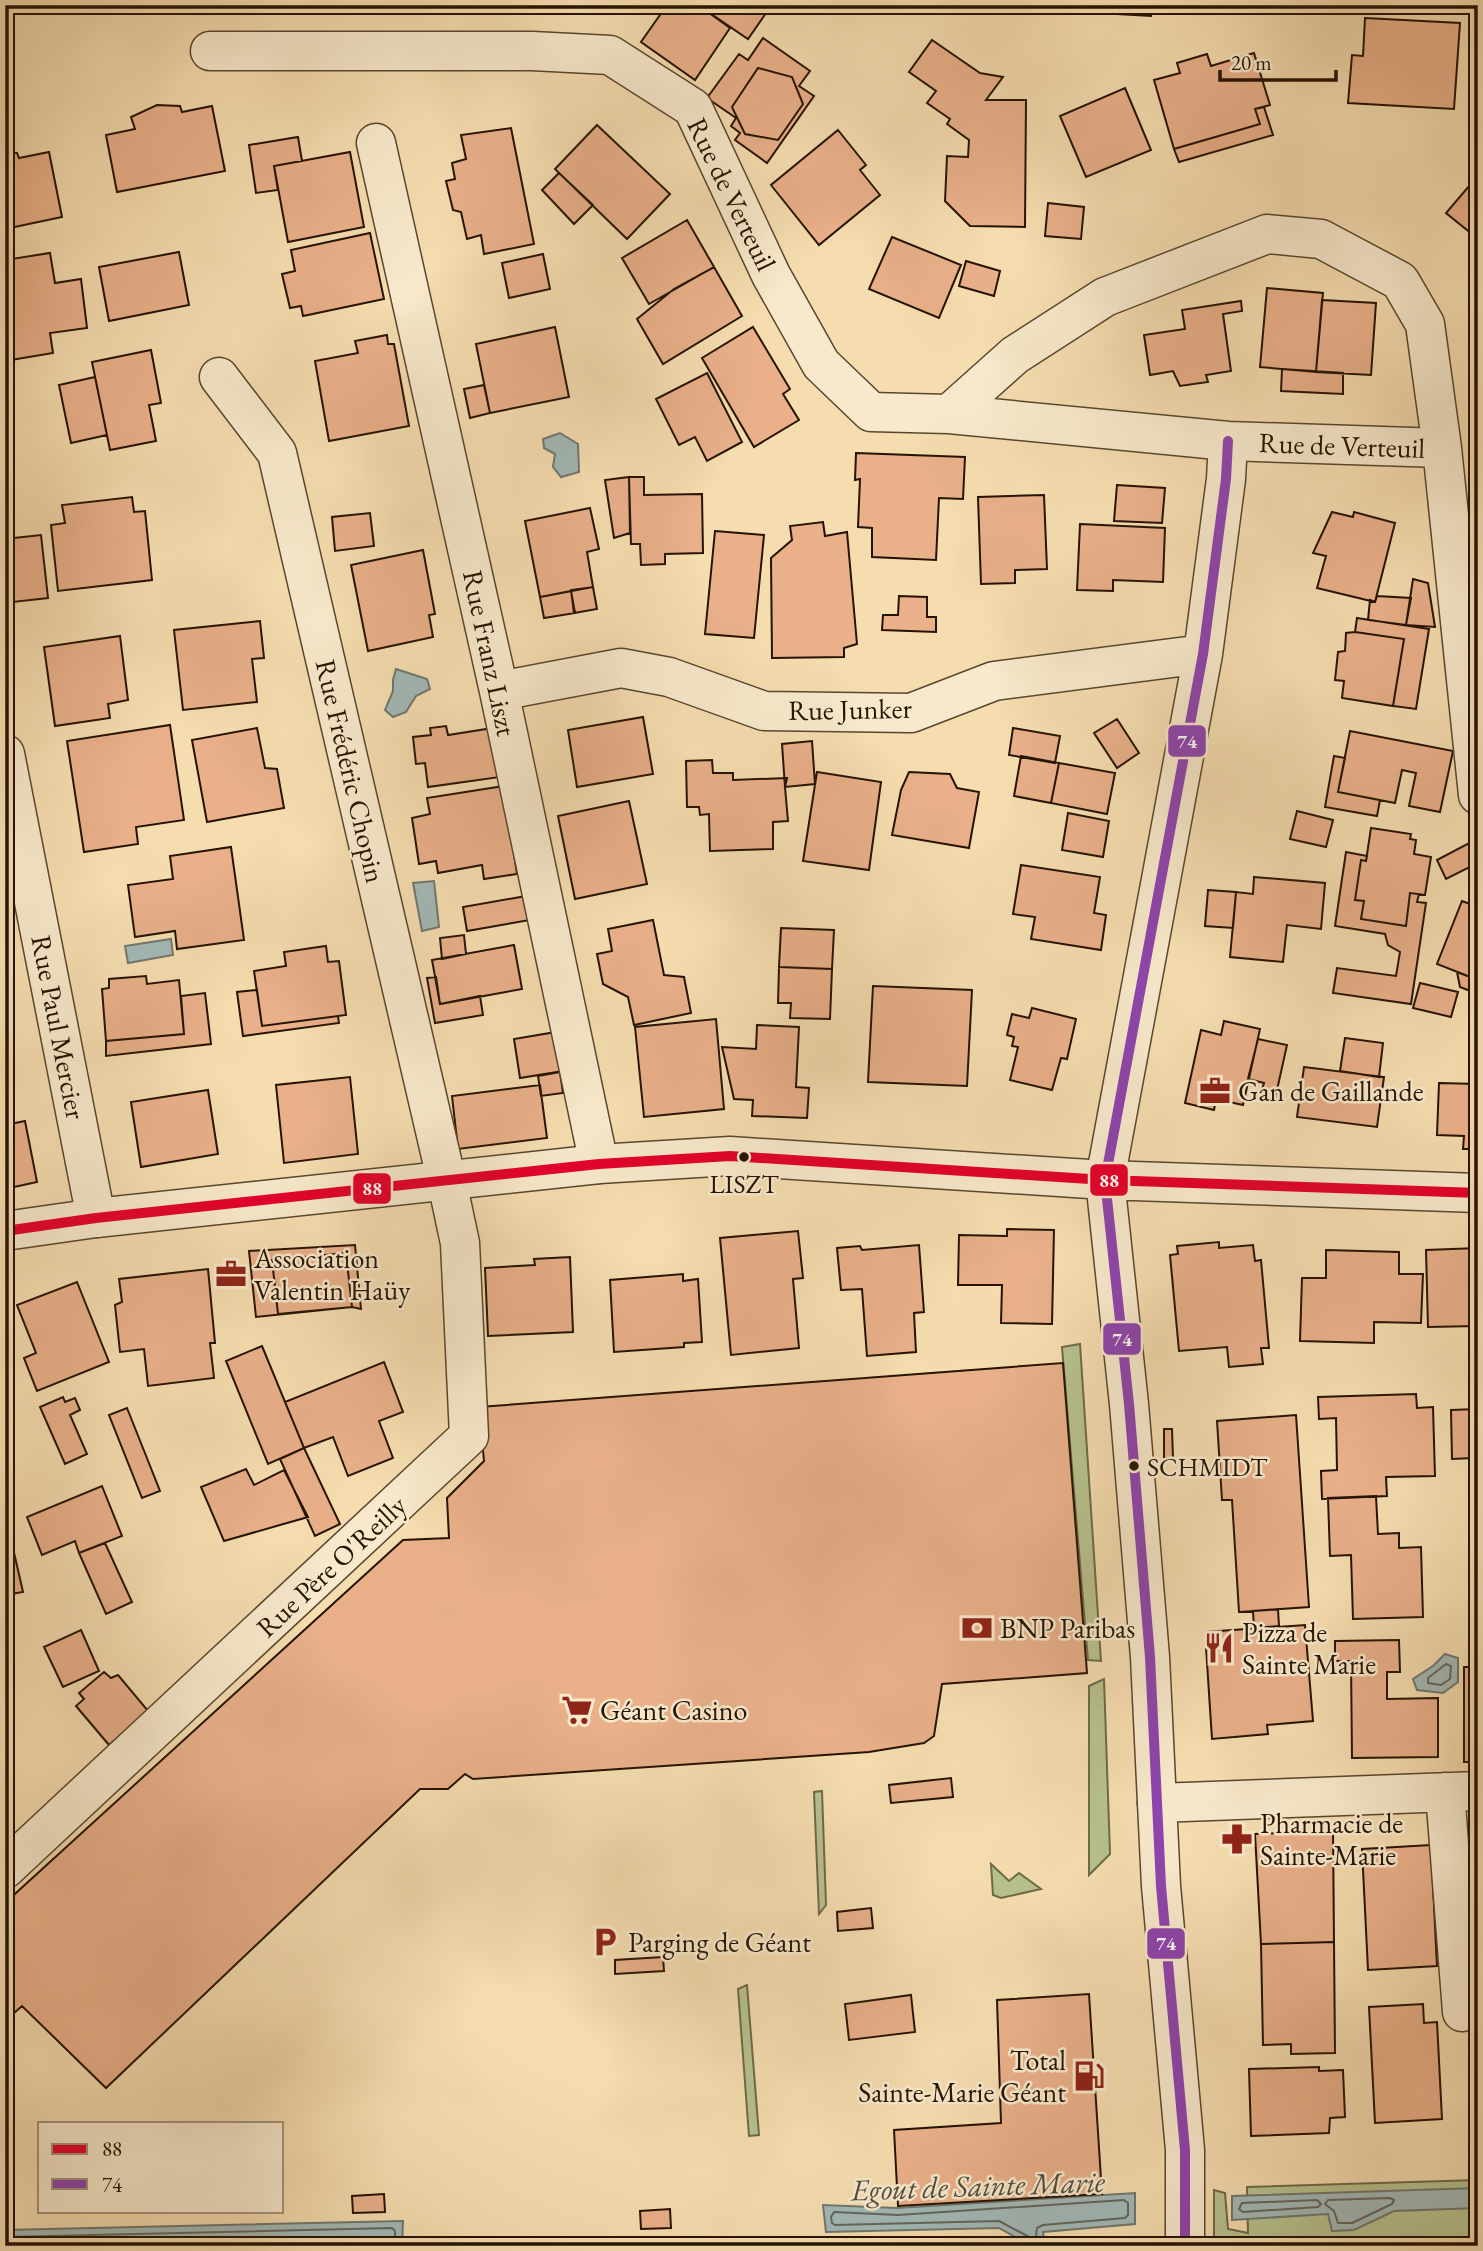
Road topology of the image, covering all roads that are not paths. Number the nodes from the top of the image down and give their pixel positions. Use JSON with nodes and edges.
{"nodes":[{"id":1,"x":210,"y":51,"type":"dead end"},
{"id":2,"x":376,"y":143,"type":"dead end"},
{"id":3,"x":219,"y":377,"type":"dead end"},
{"id":4,"x":949,"y":414,"type":"junction"},
{"id":5,"x":1228,"y":440,"type":"junction"},
{"id":6,"x":1443,"y":448,"type":"junction"},
{"id":7,"x":1203,"y":654,"type":"junction"},
{"id":8,"x":499,"y":691,"type":"junction"},
{"id":9,"x":5,"y":754,"type":"edge"},
{"id":10,"x":1478,"y":795,"type":"edge"},
{"id":11,"x":599,"y":1164,"type":"junction"},
{"id":12,"x":1105,"y":1181,"type":"junction"},
{"id":13,"x":447,"y":1182,"type":"junction"},
{"id":14,"x":1478,"y":1193,"type":"edge"},
{"id":15,"x":96,"y":1218,"type":"junction"},
{"id":16,"x":5,"y":1231,"type":"edge"},
{"id":17,"x":1461,"y":1791,"type":"edge"},
{"id":18,"x":1157,"y":1803,"type":"junction"},
{"id":19,"x":5,"y":1869,"type":"edge"},
{"id":20,"x":1462,"y":2012,"type":"dead end"},
{"id":21,"x":1185,"y":2246,"type":"edge"}],
"edges":[{"from":1,"to":4,"type":"street","name":"Rue de Verteuil"},
{"from":2,"to":8,"type":"street","name":"Rue Franz Liszt"},
{"from":3,"to":13,"type":"street","name":"Rue Frédéric Chopin"},
{"from":4,"to":5,"type":"street","name":"Rue de Verteuil"},
{"from":4,"to":6,"type":"street","name":"Rue de Verteuil"},
{"from":5,"to":6,"type":"street","name":"Rue de Verteuil"},
{"from":5,"to":7,"type":"street"},
{"from":6,"to":10,"type":"street","name":"Rue de Verteuil"},
{"from":7,"to":8,"type":"street","name":"Rue Junker"},
{"from":7,"to":12,"type":"street"},
{"from":8,"to":11,"type":"street","name":"Rue Franz Liszt"},
{"from":9,"to":15,"type":"street","name":"Rue Paul Mercier"},
{"from":11,"to":12,"type":"street"},
{"from":11,"to":13,"type":"street"},
{"from":12,"to":14,"type":"street"},
{"from":12,"to":18,"type":"street"},
{"from":13,"to":15,"type":"street"},
{"from":13,"to":19,"type":"street","name":"Rue Père O'Reilly"},
{"from":15,"to":16,"type":"street"},
{"from":17,"to":18,"type":"street"},
{"from":17,"to":20,"type":"street"},
{"from":18,"to":21,"type":"street"}]}
